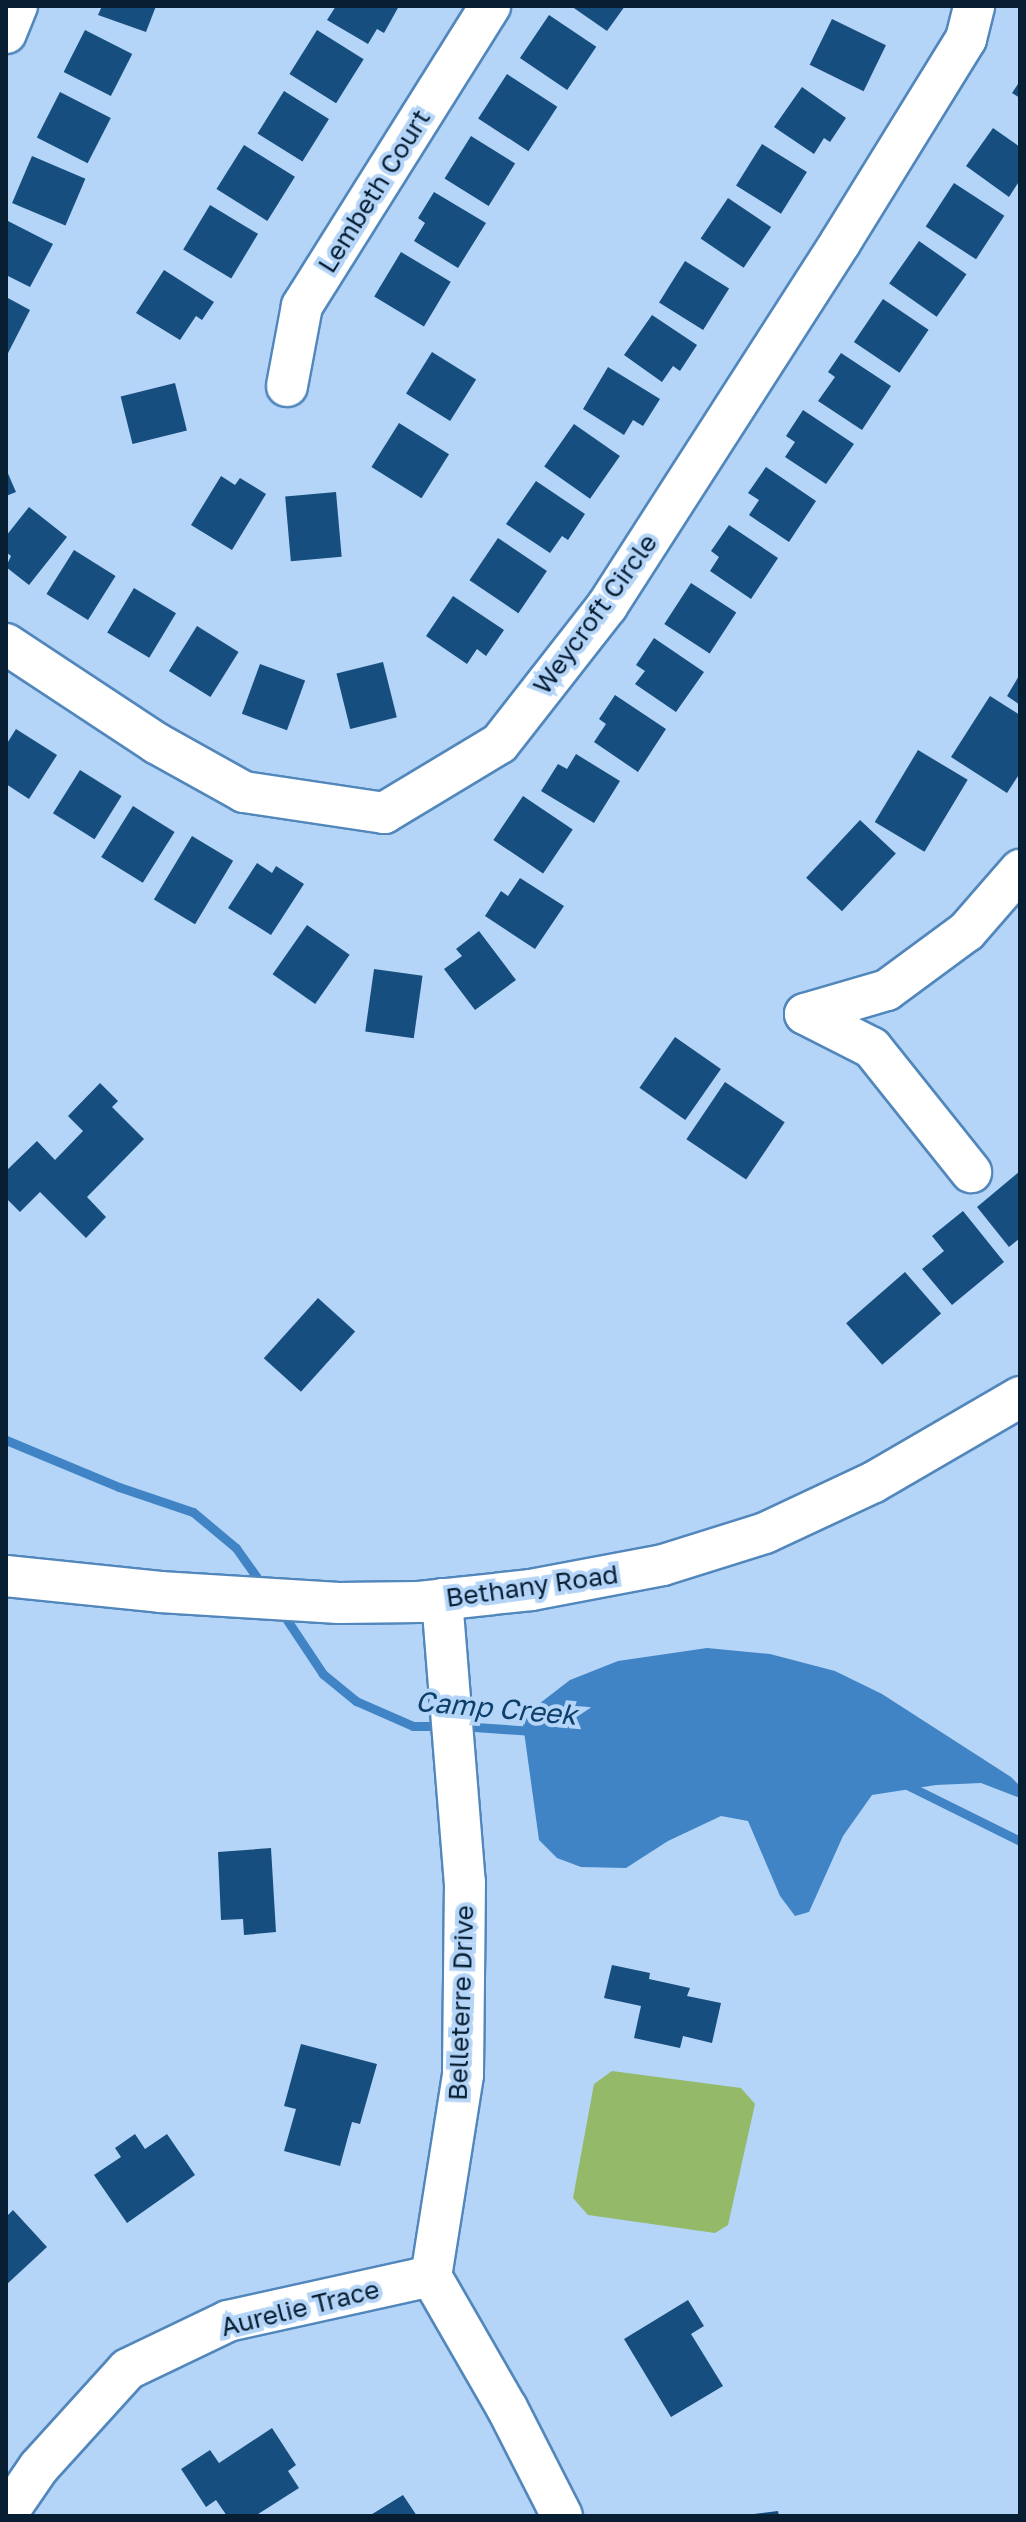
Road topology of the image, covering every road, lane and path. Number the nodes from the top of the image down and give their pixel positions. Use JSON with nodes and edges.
{"nodes":[{"id":1,"x":17,"y":6,"type":"edge"},
{"id":2,"x":490,"y":6,"type":"edge"},
{"id":3,"x":974,"y":6,"type":"edge"},
{"id":4,"x":6,"y":33,"type":"edge"},
{"id":5,"x":287,"y":386,"type":"dead end"},
{"id":6,"x":6,"y":644,"type":"edge"},
{"id":7,"x":1020,"y":870,"type":"edge"},
{"id":8,"x":971,"y":1172,"type":"dead end"},
{"id":9,"x":1020,"y":1397,"type":"edge"},
{"id":10,"x":6,"y":1576,"type":"edge"},
{"id":11,"x":442,"y":1599,"type":"junction"},
{"id":12,"x":431,"y":2276,"type":"junction"},
{"id":13,"x":6,"y":2515,"type":"edge"},
{"id":14,"x":562,"y":2516,"type":"edge"}],
"edges":[{"from":1,"to":4,"type":"street"},
{"from":2,"to":5,"type":"street","name":"Lembeth Court"},
{"from":3,"to":6,"type":"street","name":"Weycroft Circle"},
{"from":7,"to":8,"type":"street"},
{"from":9,"to":11,"type":"street","name":"Bethany Road"},
{"from":10,"to":11,"type":"street","name":"Bethany Road"},
{"from":11,"to":12,"type":"street","name":"Belleterre Drive"},
{"from":12,"to":13,"type":"street","name":"Aurelie Trace"},
{"from":12,"to":14,"type":"street"}]}
